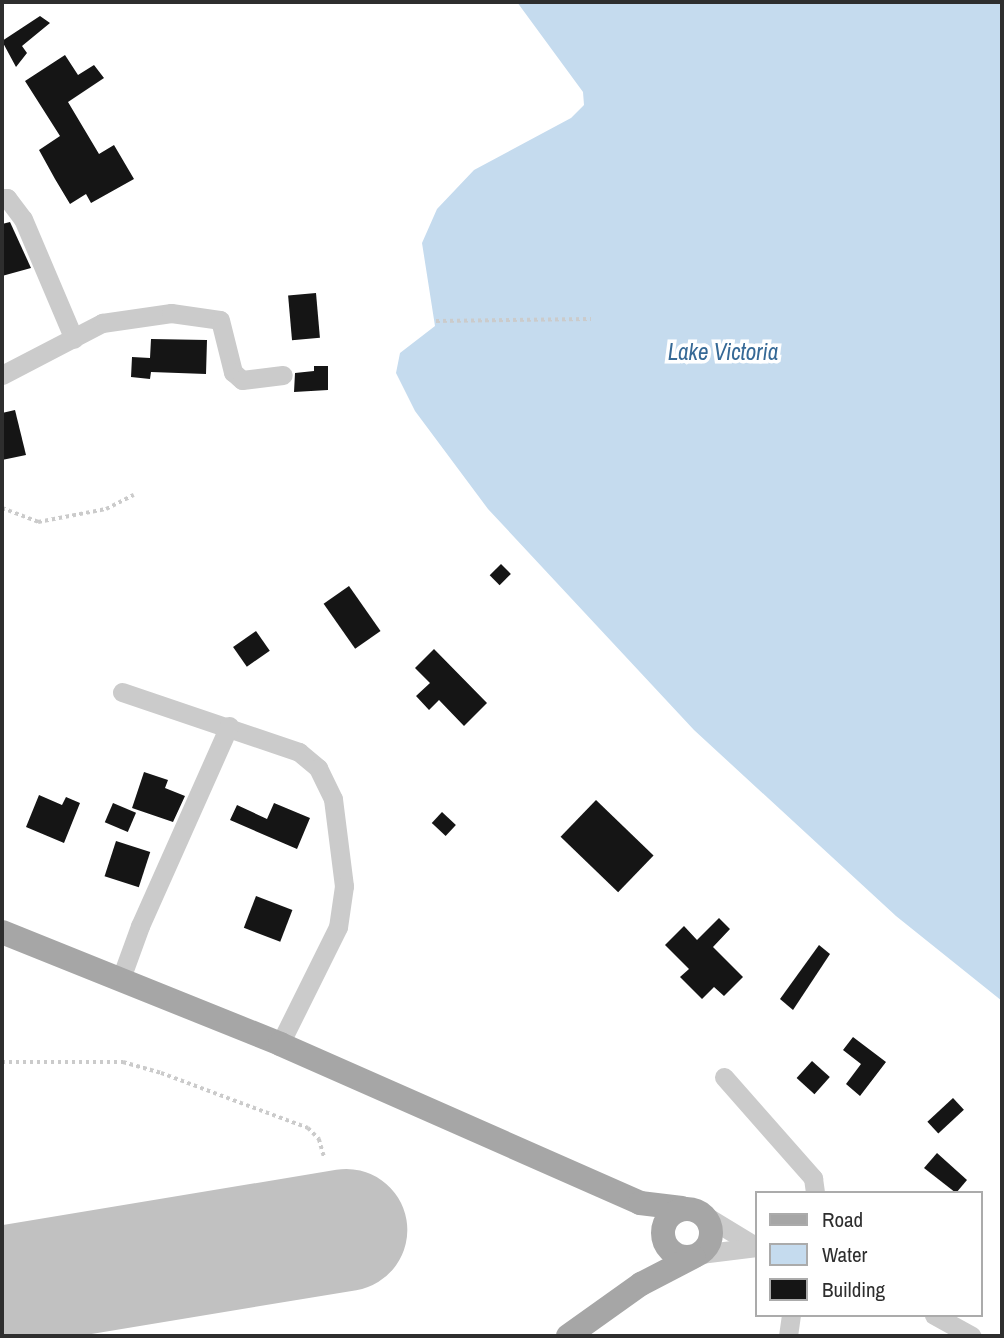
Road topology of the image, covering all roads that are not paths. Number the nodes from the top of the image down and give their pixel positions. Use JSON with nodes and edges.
{"nodes":[{"id":1,"x":3,"y":191,"type":"edge"},
{"id":2,"x":74,"y":339,"type":"junction"},
{"id":3,"x":2,"y":375,"type":"edge"},
{"id":4,"x":283,"y":375,"type":"dead end"},
{"id":5,"x":122,"y":692,"type":"dead end"},
{"id":6,"x":229,"y":726,"type":"junction"},
{"id":7,"x":2,"y":932,"type":"edge"},
{"id":8,"x":120,"y":981,"type":"junction"},
{"id":9,"x":280,"y":1044,"type":"junction"},
{"id":10,"x":724,"y":1077,"type":"dead end"},
{"id":11,"x":815,"y":1191,"type":"edge"},
{"id":12,"x":640,"y":1203,"type":"junction"},
{"id":13,"x":693,"y":1212,"type":"junction"},
{"id":14,"x":664,"y":1238,"type":"junction"},
{"id":15,"x":755,"y":1246,"type":"edge"},
{"id":16,"x":755,"y":1247,"type":"edge"},
{"id":17,"x":696,"y":1256,"type":"junction"},
{"id":18,"x":640,"y":1284,"type":"junction"},
{"id":19,"x":791,"y":1317,"type":"edge"},
{"id":20,"x":938,"y":1317,"type":"edge"},
{"id":21,"x":568,"y":1336,"type":"edge"},
{"id":22,"x":788,"y":1336,"type":"edge"},
{"id":23,"x":972,"y":1336,"type":"edge"}],
"edges":[{"from":1,"to":2,"type":"street"},
{"from":2,"to":3,"type":"street"},
{"from":2,"to":4,"type":"street"},
{"from":5,"to":6,"type":"street"},
{"from":6,"to":8,"type":"street"},
{"from":6,"to":9,"type":"street"},
{"from":7,"to":8,"type":"main road"},
{"from":8,"to":9,"type":"main road"},
{"from":9,"to":12,"type":"main road"},
{"from":10,"to":11,"type":"street"},
{"from":12,"to":13,"type":"main road"},
{"from":12,"to":14,"type":"main road"},
{"from":13,"to":14,"type":"main road"},
{"from":13,"to":15,"type":"street"},
{"from":13,"to":17,"type":"main road"},
{"from":14,"to":17,"type":"main road"},
{"from":14,"to":18,"type":"main road"},
{"from":16,"to":17,"type":"street"},
{"from":17,"to":18,"type":"main road"},
{"from":18,"to":21,"type":"main road"},
{"from":19,"to":22,"type":"street"},
{"from":20,"to":23,"type":"street"}]}
